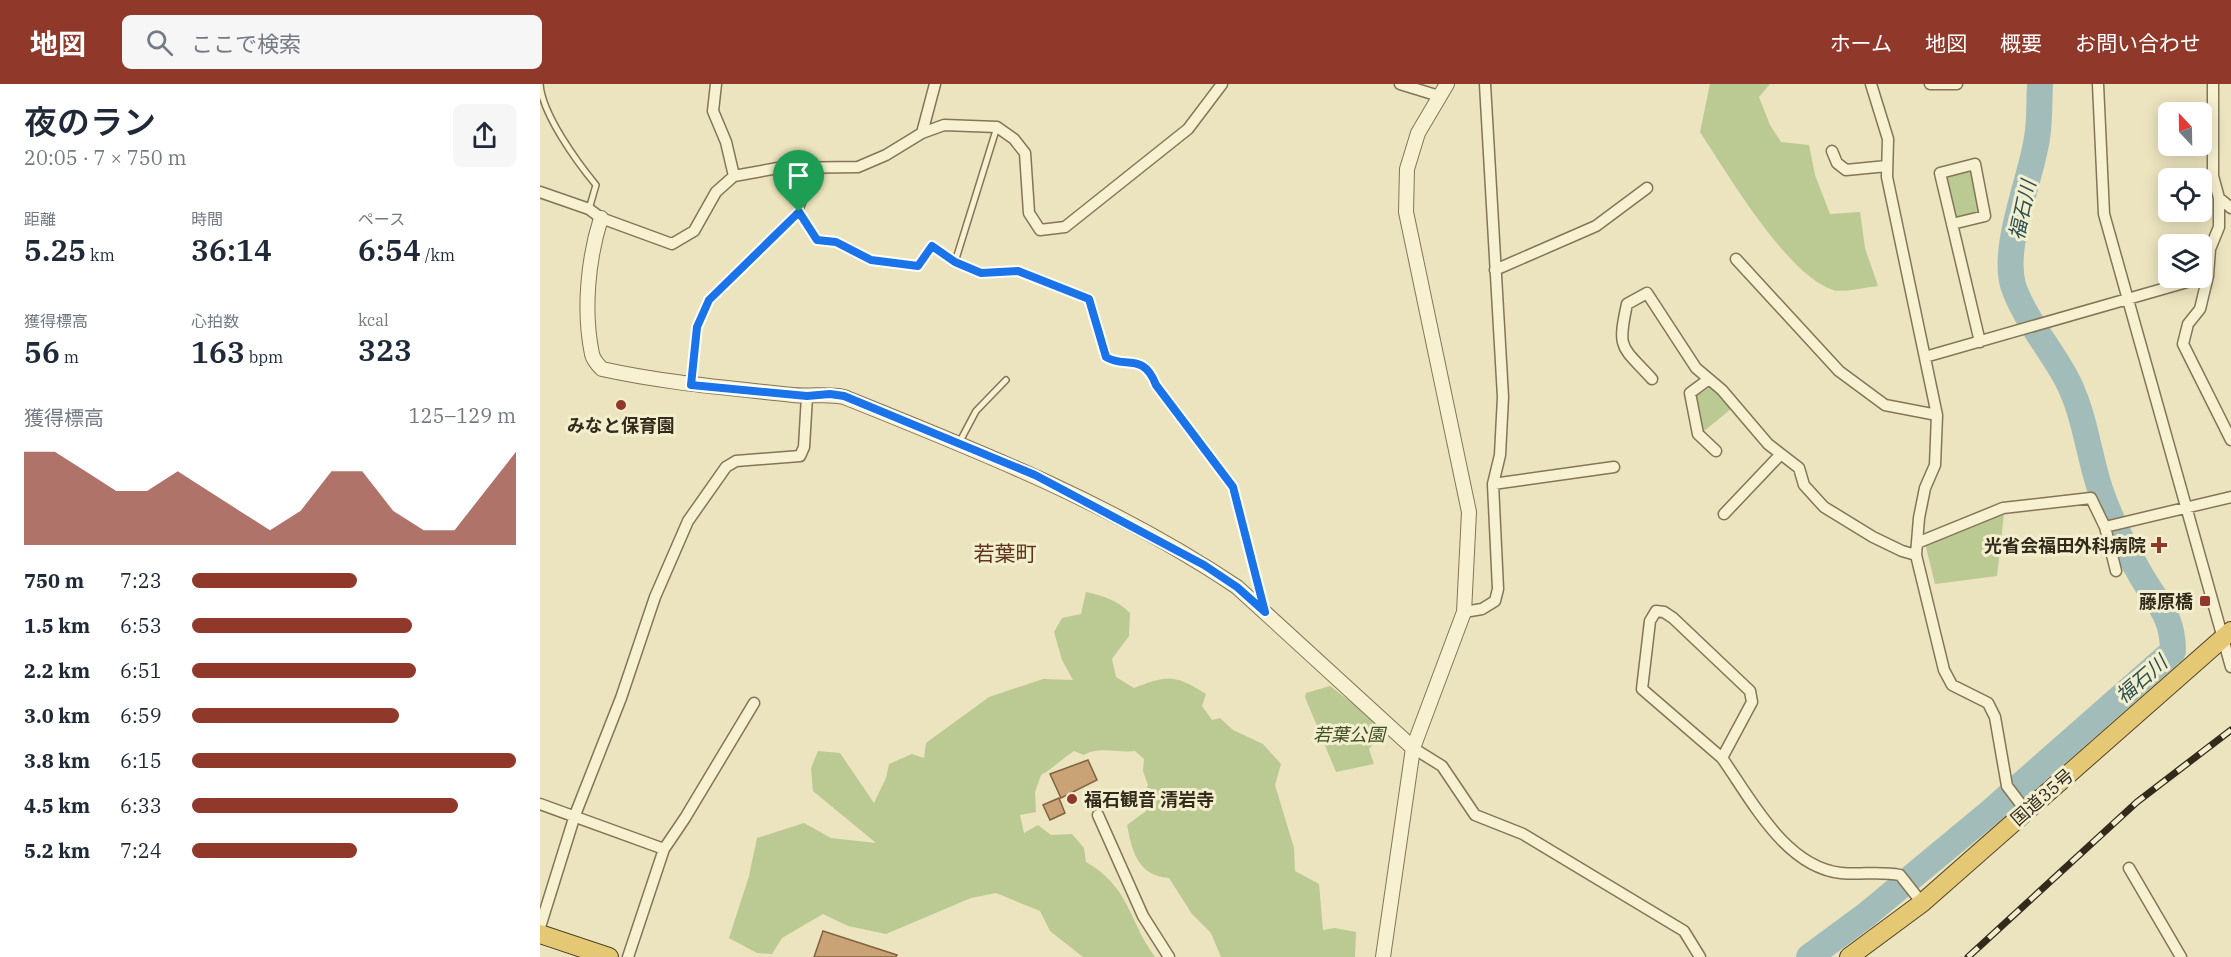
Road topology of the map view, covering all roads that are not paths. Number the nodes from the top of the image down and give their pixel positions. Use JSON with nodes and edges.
{"nodes":[{"id":1,"x":540,"y":84,"type":"edge"},
{"id":2,"x":716,"y":84,"type":"edge"},
{"id":3,"x":936,"y":84,"type":"edge"},
{"id":4,"x":1222,"y":84,"type":"edge"},
{"id":5,"x":1400,"y":84,"type":"edge"},
{"id":6,"x":1485,"y":84,"type":"edge"},
{"id":7,"x":1871,"y":84,"type":"edge"},
{"id":8,"x":1930,"y":84,"type":"edge"},
{"id":9,"x":1957,"y":84,"type":"edge"},
{"id":10,"x":2098,"y":84,"type":"edge"},
{"id":11,"x":2213,"y":84,"type":"edge"},
{"id":12,"x":1443,"y":90,"type":"edge"},
{"id":13,"x":997,"y":127,"type":"junction"},
{"id":14,"x":922,"y":133,"type":"junction"},
{"id":15,"x":1832,"y":151,"type":"dead end"},
{"id":16,"x":1887,"y":166,"type":"junction"},
{"id":17,"x":816,"y":169,"type":"junction"},
{"id":18,"x":734,"y":176,"type":"junction"},
{"id":19,"x":1647,"y":188,"type":"dead end"},
{"id":20,"x":540,"y":192,"type":"edge"},
{"id":21,"x":2219,"y":198,"type":"junction"},
{"id":22,"x":2231,"y":208,"type":"edge"},
{"id":23,"x":590,"y":209,"type":"junction"},
{"id":24,"x":799,"y":212,"type":"junction"},
{"id":25,"x":602,"y":218,"type":"junction"},
{"id":26,"x":1952,"y":224,"type":"junction"},
{"id":27,"x":2212,"y":244,"type":"edge"},
{"id":28,"x":1736,"y":259,"type":"dead end"},
{"id":29,"x":955,"y":262,"type":"junction"},
{"id":30,"x":1495,"y":270,"type":"junction"},
{"id":31,"x":2168,"y":288,"type":"edge"},
{"id":32,"x":2205,"y":288,"type":"edge"},
{"id":33,"x":2129,"y":300,"type":"junction"},
{"id":34,"x":1980,"y":342,"type":"junction"},
{"id":35,"x":1925,"y":357,"type":"junction"},
{"id":36,"x":1652,"y":379,"type":"dead end"},
{"id":37,"x":1709,"y":379,"type":"junction"},
{"id":38,"x":1006,"y":380,"type":"dead end"},
{"id":39,"x":691,"y":385,"type":"junction"},
{"id":40,"x":807,"y":396,"type":"junction"},
{"id":41,"x":1937,"y":415,"type":"junction"},
{"id":42,"x":2231,"y":440,"type":"edge"},
{"id":43,"x":959,"y":443,"type":"junction"},
{"id":44,"x":1716,"y":451,"type":"dead end"},
{"id":45,"x":1781,"y":454,"type":"junction"},
{"id":46,"x":1614,"y":467,"type":"dead end"},
{"id":47,"x":1493,"y":484,"type":"junction"},
{"id":48,"x":2231,"y":497,"type":"edge"},
{"id":49,"x":2188,"y":506,"type":"junction"},
{"id":50,"x":1724,"y":514,"type":"dead end"},
{"id":51,"x":2106,"y":527,"type":"junction"},
{"id":52,"x":1917,"y":543,"type":"junction"},
{"id":53,"x":1917,"y":555,"type":"junction"},
{"id":54,"x":2116,"y":571,"type":"dead end"},
{"id":55,"x":1265,"y":612,"type":"junction"},
{"id":56,"x":1464,"y":612,"type":"junction"},
{"id":57,"x":2227,"y":635,"type":"edge"},
{"id":58,"x":2231,"y":667,"type":"edge"},
{"id":59,"x":754,"y":703,"type":"dead end"},
{"id":60,"x":1413,"y":748,"type":"junction"},
{"id":61,"x":1722,"y":758,"type":"junction"},
{"id":62,"x":540,"y":804,"type":"edge"},
{"id":63,"x":2020,"y":804,"type":"junction"},
{"id":64,"x":575,"y":815,"type":"junction"},
{"id":65,"x":1098,"y":815,"type":"dead end"},
{"id":66,"x":664,"y":849,"type":"junction"},
{"id":67,"x":2129,"y":868,"type":"dead end"},
{"id":68,"x":1916,"y":896,"type":"junction"},
{"id":69,"x":540,"y":927,"type":"edge"},
{"id":70,"x":540,"y":934,"type":"edge"},
{"id":71,"x":609,"y":957,"type":"edge"},
{"id":72,"x":628,"y":957,"type":"edge"},
{"id":73,"x":1169,"y":957,"type":"edge"},
{"id":74,"x":1383,"y":957,"type":"edge"},
{"id":75,"x":1700,"y":957,"type":"edge"},
{"id":76,"x":1849,"y":957,"type":"edge"},
{"id":77,"x":2181,"y":957,"type":"edge"}],
"edges":[{"from":1,"to":23,"type":"lane"},
{"from":2,"to":18,"type":"street"},
{"from":3,"to":14,"type":"street"},
{"from":4,"to":13,"type":"street"},
{"from":5,"to":12,"type":"street"},
{"from":6,"to":30,"type":"street"},
{"from":7,"to":16,"type":"street"},
{"from":8,"to":9,"type":"street"},
{"from":10,"to":33,"type":"street"},
{"from":11,"to":21,"type":"street"},
{"from":12,"to":56,"type":"street"},
{"from":13,"to":14,"type":"street"},
{"from":13,"to":29,"type":"lane"},
{"from":14,"to":17,"type":"street"},
{"from":15,"to":16,"type":"street"},
{"from":16,"to":35,"type":"street"},
{"from":17,"to":18,"type":"street"},
{"from":17,"to":24,"type":"lane"},
{"from":18,"to":25,"type":"street"},
{"from":19,"to":30,"type":"street"},
{"from":20,"to":23,"type":"street"},
{"from":21,"to":22,"type":"street"},
{"from":21,"to":27,"type":"street"},
{"from":23,"to":25,"type":"street"},
{"from":24,"to":29,"type":"lane"},
{"from":24,"to":39,"type":"lane"},
{"from":25,"to":39,"type":"street"},
{"from":26,"to":26,"type":"street"},
{"from":26,"to":34,"type":"street"},
{"from":28,"to":41,"type":"street"},
{"from":29,"to":55,"type":"lane"},
{"from":30,"to":47,"type":"street"},
{"from":31,"to":33,"type":"street"},
{"from":32,"to":42,"type":"street"},
{"from":33,"to":34,"type":"street"},
{"from":33,"to":49,"type":"street"},
{"from":34,"to":35,"type":"street"},
{"from":35,"to":41,"type":"street"},
{"from":36,"to":37,"type":"street"},
{"from":37,"to":44,"type":"street"},
{"from":37,"to":45,"type":"street"},
{"from":38,"to":43,"type":"lane"},
{"from":39,"to":40,"type":"street"},
{"from":40,"to":43,"type":"street"},
{"from":40,"to":64,"type":"street"},
{"from":41,"to":52,"type":"street"},
{"from":43,"to":55,"type":"street"},
{"from":45,"to":50,"type":"street"},
{"from":45,"to":53,"type":"street"},
{"from":46,"to":47,"type":"street"},
{"from":47,"to":56,"type":"street"},
{"from":48,"to":49,"type":"street"},
{"from":49,"to":51,"type":"street"},
{"from":49,"to":57,"type":"street"},
{"from":51,"to":52,"type":"street"},
{"from":51,"to":54,"type":"street"},
{"from":52,"to":53,"type":"street"},
{"from":53,"to":63,"type":"street"},
{"from":55,"to":60,"type":"street"},
{"from":56,"to":60,"type":"street"},
{"from":57,"to":58,"type":"street"},
{"from":57,"to":63,"type":"highway","name":"国道35号"},
{"from":59,"to":66,"type":"street"},
{"from":60,"to":74,"type":"street"},
{"from":60,"to":75,"type":"street"},
{"from":61,"to":61,"type":"street"},
{"from":61,"to":68,"type":"street"},
{"from":62,"to":64,"type":"street"},
{"from":63,"to":68,"type":"highway","name":"国道35号"},
{"from":64,"to":66,"type":"street"},
{"from":64,"to":69,"type":"street"},
{"from":65,"to":73,"type":"street"},
{"from":66,"to":72,"type":"street"},
{"from":67,"to":77,"type":"street"},
{"from":68,"to":76,"type":"highway","name":"国道35号"},
{"from":70,"to":71,"type":"highway"}]}
